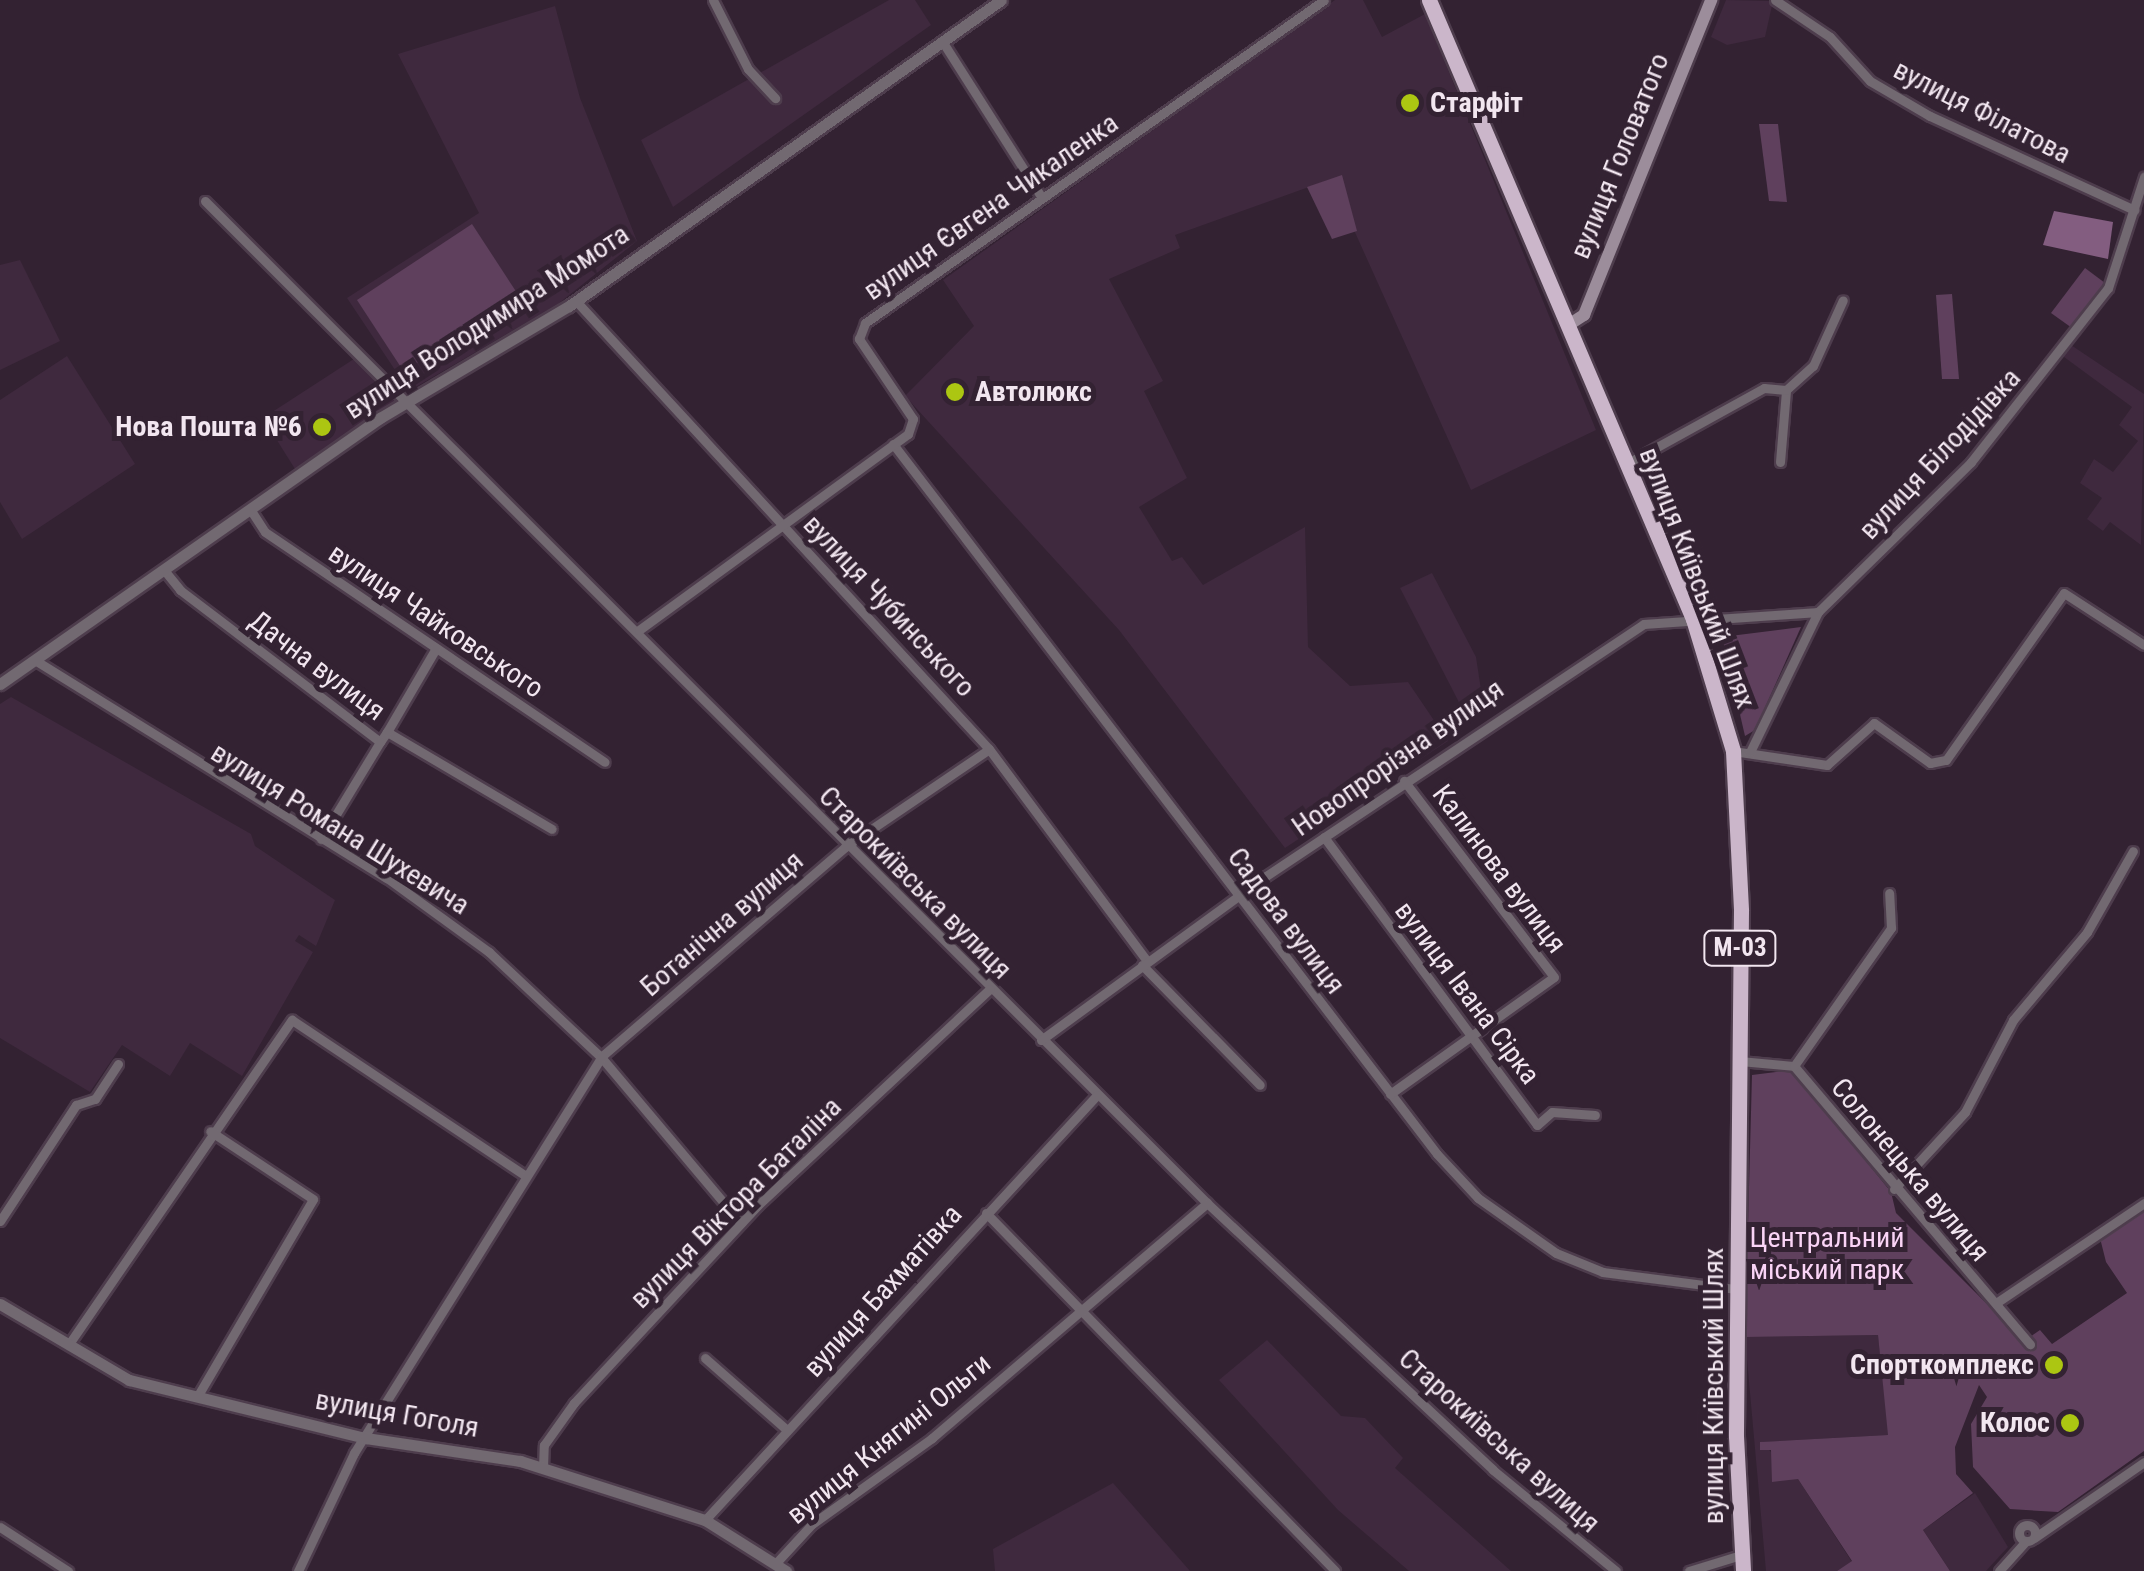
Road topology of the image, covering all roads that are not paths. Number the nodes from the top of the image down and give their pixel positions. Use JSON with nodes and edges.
{"nodes":[{"id":1,"x":714,"y":0,"type":"edge"},
{"id":2,"x":1001,"y":0,"type":"edge"},
{"id":3,"x":1324,"y":0,"type":"edge"},
{"id":4,"x":1429,"y":0,"type":"edge"},
{"id":5,"x":1711,"y":0,"type":"edge"},
{"id":6,"x":1775,"y":0,"type":"edge"},
{"id":7,"x":942,"y":40,"type":"junction"},
{"id":8,"x":775,"y":98,"type":"dead end"},
{"id":9,"x":2144,"y":176,"type":"edge"},
{"id":10,"x":1042,"y":198,"type":"junction"},
{"id":11,"x":205,"y":201,"type":"dead end"},
{"id":12,"x":2134,"y":210,"type":"junction"},
{"id":13,"x":576,"y":300,"type":"junction"},
{"id":14,"x":1843,"y":300,"type":"dead end"},
{"id":15,"x":1570,"y":324,"type":"junction"},
{"id":16,"x":1786,"y":390,"type":"junction"},
{"id":17,"x":410,"y":401,"type":"junction"},
{"id":18,"x":893,"y":444,"type":"junction"},
{"id":19,"x":1780,"y":462,"type":"dead end"},
{"id":20,"x":1628,"y":463,"type":"junction"},
{"id":21,"x":250,"y":508,"type":"junction"},
{"id":22,"x":783,"y":525,"type":"junction"},
{"id":23,"x":164,"y":570,"type":"junction"},
{"id":24,"x":1818,"y":612,"type":"junction"},
{"id":25,"x":1692,"y":619,"type":"junction"},
{"id":26,"x":639,"y":630,"type":"junction"},
{"id":27,"x":2144,"y":645,"type":"edge"},
{"id":28,"x":436,"y":648,"type":"junction"},
{"id":29,"x":38,"y":662,"type":"junction"},
{"id":30,"x":0,"y":684,"type":"edge"},
{"id":31,"x":387,"y":732,"type":"junction"},
{"id":32,"x":380,"y":742,"type":"junction"},
{"id":33,"x":990,"y":749,"type":"junction"},
{"id":34,"x":1741,"y":751,"type":"junction"},
{"id":35,"x":605,"y":762,"type":"dead end"},
{"id":36,"x":1404,"y":782,"type":"junction"},
{"id":37,"x":552,"y":829,"type":"dead end"},
{"id":38,"x":1324,"y":837,"type":"junction"},
{"id":39,"x":322,"y":839,"type":"junction"},
{"id":40,"x":845,"y":847,"type":"junction"},
{"id":41,"x":2133,"y":851,"type":"dead end"},
{"id":42,"x":1889,"y":893,"type":"dead end"},
{"id":43,"x":1239,"y":896,"type":"junction"},
{"id":44,"x":1144,"y":963,"type":"junction"},
{"id":45,"x":990,"y":989,"type":"junction"},
{"id":46,"x":1041,"y":1040,"type":"junction"},
{"id":47,"x":1474,"y":1040,"type":"junction"},
{"id":48,"x":601,"y":1058,"type":"junction"},
{"id":49,"x":1739,"y":1061,"type":"junction"},
{"id":50,"x":118,"y":1064,"type":"dead end"},
{"id":51,"x":1794,"y":1066,"type":"junction"},
{"id":52,"x":1260,"y":1085,"type":"dead end"},
{"id":53,"x":1390,"y":1094,"type":"junction"},
{"id":54,"x":1097,"y":1095,"type":"junction"},
{"id":55,"x":1596,"y":1114,"type":"dead end"},
{"id":56,"x":210,"y":1130,"type":"junction"},
{"id":57,"x":524,"y":1174,"type":"junction"},
{"id":58,"x":1894,"y":1188,"type":"junction"},
{"id":59,"x":1207,"y":1202,"type":"junction"},
{"id":60,"x":2144,"y":1203,"type":"edge"},
{"id":61,"x":986,"y":1213,"type":"junction"},
{"id":62,"x":0,"y":1221,"type":"edge"},
{"id":63,"x":741,"y":1223,"type":"junction"},
{"id":64,"x":1736,"y":1288,"type":"junction"},
{"id":65,"x":1996,"y":1302,"type":"junction"},
{"id":66,"x":0,"y":1304,"type":"edge"},
{"id":67,"x":1074,"y":1312,"type":"junction"},
{"id":68,"x":71,"y":1341,"type":"junction"},
{"id":69,"x":2030,"y":1344,"type":"dead end"},
{"id":70,"x":705,"y":1358,"type":"dead end"},
{"id":71,"x":197,"y":1397,"type":"junction"},
{"id":72,"x":787,"y":1430,"type":"junction"},
{"id":73,"x":366,"y":1438,"type":"junction"},
{"id":74,"x":2144,"y":1462,"type":"edge"},
{"id":75,"x":542,"y":1468,"type":"junction"},
{"id":76,"x":704,"y":1520,"type":"junction"},
{"id":77,"x":2055,"y":1521,"type":"junction"},
{"id":78,"x":0,"y":1527,"type":"edge"},
{"id":79,"x":2027,"y":1539,"type":"junction"},
{"id":80,"x":1742,"y":1563,"type":"edge"},
{"id":81,"x":781,"y":1567,"type":"edge"},
{"id":82,"x":68,"y":1571,"type":"edge"},
{"id":83,"x":298,"y":1571,"type":"edge"},
{"id":84,"x":1335,"y":1571,"type":"edge"},
{"id":85,"x":1616,"y":1571,"type":"edge"},
{"id":86,"x":1689,"y":1571,"type":"edge"},
{"id":87,"x":1999,"y":1571,"type":"edge"}],
"edges":[{"from":1,"to":8,"type":"street"},
{"from":2,"to":7,"type":"street","name":"вулиця Володимира Момота"},
{"from":3,"to":10,"type":"street","name":"вулиця Євгена Чикаленка"},
{"from":4,"to":15,"type":"highway","name":"вулиця Київський Шлях","number":"М-03"},
{"from":5,"to":15,"type":"main road","name":"вулиця Головатого"},
{"from":6,"to":12,"type":"street","name":"вулиця Філатова"},
{"from":7,"to":10,"type":"street"},
{"from":7,"to":13,"type":"street","name":"вулиця Володимира Момота"},
{"from":9,"to":12,"type":"street","name":"вулиця Білодідівка"},
{"from":10,"to":18,"type":"street","name":"вулиця Євгена Чикаленка"},
{"from":11,"to":17,"type":"street","name":"Старокиївська вулиця"},
{"from":12,"to":24,"type":"street","name":"вулиця Білодідівка"},
{"from":13,"to":17,"type":"street","name":"вулиця Володимира Момота"},
{"from":13,"to":22,"type":"street","name":"вулиця Чубинського"},
{"from":14,"to":16,"type":"street"},
{"from":15,"to":20,"type":"highway","name":"вулиця Київський Шлях","number":"М-03"},
{"from":16,"to":19,"type":"street"},
{"from":16,"to":20,"type":"street"},
{"from":17,"to":21,"type":"street","name":"вулиця Володимира Момота"},
{"from":17,"to":26,"type":"street","name":"Старокиївська вулиця"},
{"from":18,"to":22,"type":"street"},
{"from":18,"to":43,"type":"street","name":"Садова вулиця"},
{"from":20,"to":25,"type":"highway","name":"вулиця Київський Шлях","number":"М-03"},
{"from":21,"to":23,"type":"street","name":"вулиця Володимира Момота"},
{"from":21,"to":28,"type":"street","name":"вулиця Чайковського"},
{"from":22,"to":26,"type":"street"},
{"from":22,"to":33,"type":"street","name":"вулиця Чубинського"},
{"from":23,"to":29,"type":"street","name":"вулиця Володимира Момота"},
{"from":23,"to":32,"type":"street","name":"Дачна вулиця"},
{"from":24,"to":25,"type":"street","name":"Новопрорізна вулиця"},
{"from":24,"to":34,"type":"street","name":"вулиця Білодідівка"},
{"from":25,"to":34,"type":"highway","name":"вулиця Київський Шлях","number":"М-03"},
{"from":25,"to":36,"type":"street","name":"Новопрорізна вулиця"},
{"from":26,"to":40,"type":"street","name":"Старокиївська вулиця"},
{"from":27,"to":34,"type":"street"},
{"from":28,"to":31,"type":"street"},
{"from":28,"to":35,"type":"street","name":"вулиця Чайковського"},
{"from":29,"to":30,"type":"street","name":"вулиця Володимира Момота"},
{"from":29,"to":39,"type":"street","name":"вулиця Романа Шухевича"},
{"from":31,"to":32,"type":"street","name":"Дачна вулиця"},
{"from":31,"to":37,"type":"street","name":"Дачна вулиця"},
{"from":32,"to":39,"type":"street"},
{"from":33,"to":40,"type":"street","name":"Ботанічна вулиця"},
{"from":33,"to":44,"type":"street","name":"вулиця Чубинського"},
{"from":34,"to":49,"type":"highway","name":"вулиця Київський Шлях","number":"М-03"},
{"from":36,"to":38,"type":"street","name":"Новопрорізна вулиця"},
{"from":36,"to":47,"type":"street","name":"Калинова вулиця"},
{"from":38,"to":43,"type":"street","name":"Новопрорізна вулиця"},
{"from":38,"to":47,"type":"street","name":"вулиця Івана Сірка"},
{"from":39,"to":48,"type":"street","name":"вулиця Романа Шухевича"},
{"from":40,"to":45,"type":"street","name":"Старокиївська вулиця"},
{"from":40,"to":48,"type":"street","name":"Ботанічна вулиця"},
{"from":41,"to":58,"type":"street"},
{"from":42,"to":51,"type":"street"},
{"from":43,"to":44,"type":"street","name":"Новопрорізна вулиця"},
{"from":43,"to":53,"type":"street","name":"Садова вулиця"},
{"from":44,"to":46,"type":"street","name":"Новопрорізна вулиця"},
{"from":44,"to":52,"type":"street"},
{"from":45,"to":46,"type":"street","name":"Старокиївська вулиця"},
{"from":45,"to":63,"type":"street","name":"вулиця Віктора Баталіна"},
{"from":46,"to":54,"type":"street","name":"Старокиївська вулиця"},
{"from":47,"to":53,"type":"street"},
{"from":47,"to":55,"type":"street","name":"вулиця Івана Сірка"},
{"from":48,"to":57,"type":"street","name":"Ботанічна вулиця"},
{"from":48,"to":63,"type":"street","name":"вулиця Романа Шухевича"},
{"from":49,"to":51,"type":"street","name":"Солонецька вулиця"},
{"from":49,"to":64,"type":"highway","name":"вулиця Київський Шлях","number":"М-03"},
{"from":50,"to":62,"type":"street"},
{"from":51,"to":58,"type":"street","name":"Солонецька вулиця"},
{"from":53,"to":64,"type":"street","name":"Садова вулиця"},
{"from":54,"to":59,"type":"street","name":"Старокиївська вулиця"},
{"from":54,"to":61,"type":"street","name":"вулиця Бахматівка"},
{"from":56,"to":57,"type":"street"},
{"from":56,"to":68,"type":"street"},
{"from":56,"to":71,"type":"street"},
{"from":57,"to":73,"type":"street","name":"Ботанічна вулиця"},
{"from":58,"to":65,"type":"street","name":"Солонецька вулиця"},
{"from":59,"to":67,"type":"street","name":"вулиця Княгині Ольги"},
{"from":59,"to":85,"type":"street","name":"Старокиївська вулиця"},
{"from":60,"to":65,"type":"street"},
{"from":61,"to":67,"type":"street"},
{"from":61,"to":72,"type":"street","name":"вулиця Бахматівка"},
{"from":63,"to":75,"type":"street","name":"вулиця Віктора Баталіна"},
{"from":64,"to":80,"type":"highway","name":"вулиця Київський Шлях","number":"М-03"},
{"from":65,"to":69,"type":"street","name":"Солонецька вулиця"},
{"from":66,"to":68,"type":"street","name":"вулиця Гоголя"},
{"from":67,"to":81,"type":"street","name":"вулиця Княгині Ольги"},
{"from":67,"to":84,"type":"street"},
{"from":68,"to":71,"type":"street","name":"вулиця Гоголя"},
{"from":70,"to":72,"type":"street"},
{"from":71,"to":73,"type":"street","name":"вулиця Гоголя"},
{"from":72,"to":76,"type":"street","name":"вулиця Бахматівка"},
{"from":73,"to":75,"type":"street","name":"вулиця Гоголя"},
{"from":73,"to":83,"type":"street","name":"Ботанічна вулиця"},
{"from":74,"to":77,"type":"street"},
{"from":75,"to":76,"type":"street","name":"вулиця Гоголя"},
{"from":76,"to":81,"type":"street","name":"вулиця Гоголя"},
{"from":77,"to":79,"type":"street"},
{"from":77,"to":79,"type":"street"},
{"from":78,"to":82,"type":"street"},
{"from":79,"to":87,"type":"street"},
{"from":80,"to":86,"type":"street"}]}
